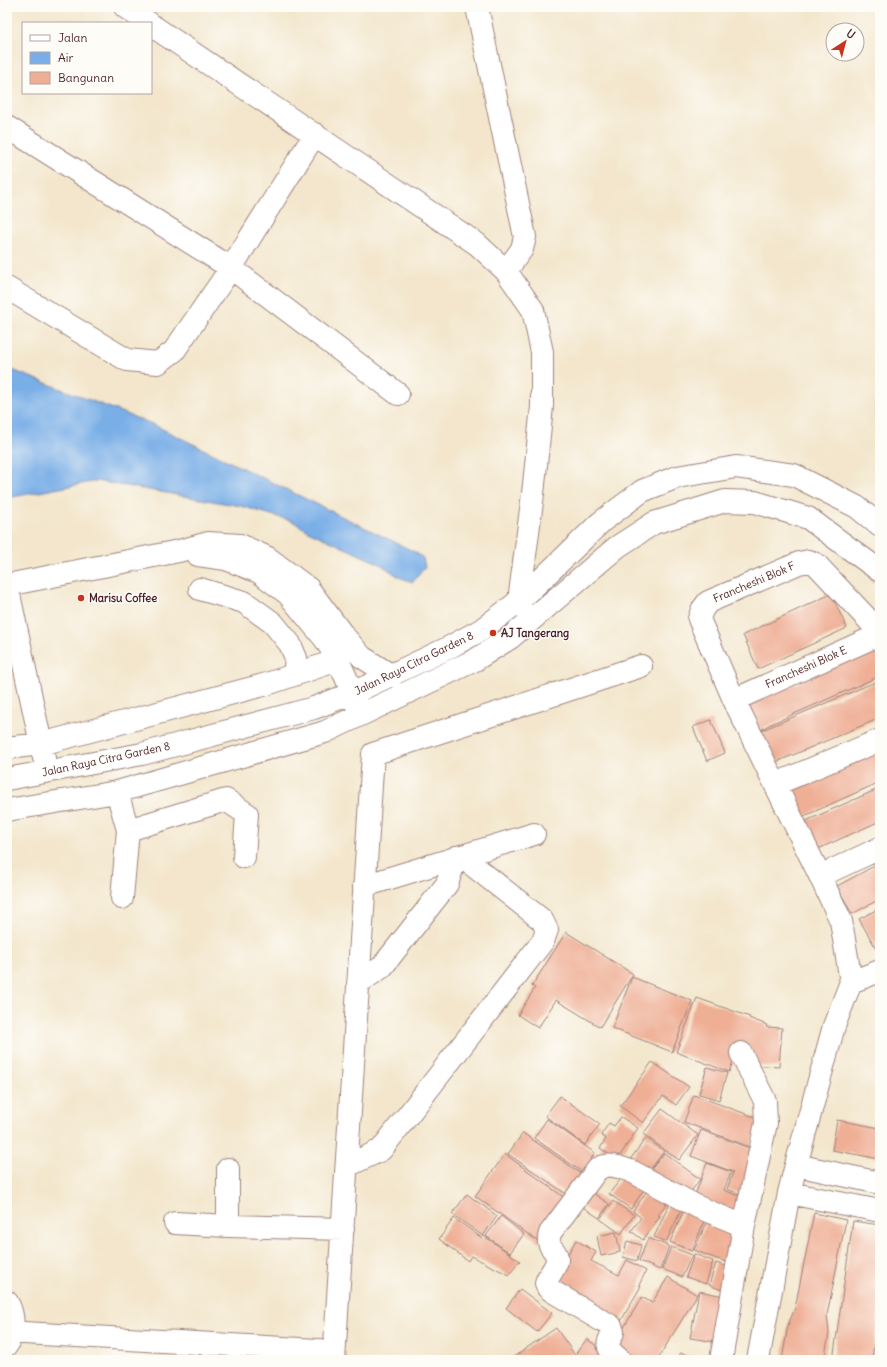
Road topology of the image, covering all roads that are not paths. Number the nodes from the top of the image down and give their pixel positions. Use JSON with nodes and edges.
{"nodes":[{"id":1,"x":125,"y":7,"type":"edge"},
{"id":2,"x":477,"y":7,"type":"edge"},
{"id":3,"x":147,"y":22,"type":"edge"},
{"id":4,"x":152,"y":25,"type":"edge"},
{"id":5,"x":7,"y":127,"type":"edge"},
{"id":6,"x":315,"y":134,"type":"junction"},
{"id":7,"x":231,"y":268,"type":"junction"},
{"id":8,"x":506,"y":270,"type":"junction"},
{"id":9,"x":7,"y":288,"type":"edge"},
{"id":10,"x":398,"y":394,"type":"dead end"},
{"id":11,"x":880,"y":526,"type":"edge"},
{"id":12,"x":179,"y":551,"type":"junction"},
{"id":13,"x":880,"y":571,"type":"edge"},
{"id":14,"x":7,"y":585,"type":"edge"},
{"id":15,"x":200,"y":589,"type":"dead end"},
{"id":16,"x":519,"y":601,"type":"junction"},
{"id":17,"x":530,"y":621,"type":"junction"},
{"id":18,"x":877,"y":633,"type":"joint"},
{"id":19,"x":338,"y":660,"type":"junction"},
{"id":20,"x":641,"y":666,"type":"dead end"},
{"id":21,"x":294,"y":674,"type":"junction"},
{"id":22,"x":392,"y":676,"type":"junction"},
{"id":23,"x":353,"y":693,"type":"junction"},
{"id":24,"x":734,"y":700,"type":"junction"},
{"id":25,"x":360,"y":716,"type":"junction"},
{"id":26,"x":880,"y":740,"type":"edge"},
{"id":27,"x":41,"y":744,"type":"junction"},
{"id":28,"x":7,"y":748,"type":"edge"},
{"id":29,"x":47,"y":772,"type":"junction"},
{"id":30,"x":7,"y":779,"type":"edge"},
{"id":31,"x":776,"y":784,"type":"junction"},
{"id":32,"x":117,"y":792,"type":"junction"},
{"id":33,"x":7,"y":810,"type":"edge"},
{"id":34,"x":128,"y":830,"type":"junction"},
{"id":35,"x":534,"y":834,"type":"dead end"},
{"id":36,"x":880,"y":848,"type":"edge"},
{"id":37,"x":459,"y":856,"type":"junction"},
{"id":38,"x":244,"y":857,"type":"dead end"},
{"id":39,"x":820,"y":876,"type":"junction"},
{"id":40,"x":364,"y":886,"type":"junction"},
{"id":41,"x":122,"y":898,"type":"dead end"},
{"id":42,"x":880,"y":971,"type":"edge"},
{"id":43,"x":851,"y":982,"type":"junction"},
{"id":44,"x":358,"y":983,"type":"junction"},
{"id":45,"x":741,"y":1053,"type":"dead end"},
{"id":46,"x":796,"y":1165,"type":"junction"},
{"id":47,"x":347,"y":1166,"type":"junction"},
{"id":48,"x":228,"y":1169,"type":"dead end"},
{"id":49,"x":880,"y":1183,"type":"edge"},
{"id":50,"x":789,"y":1193,"type":"junction"},
{"id":51,"x":880,"y":1211,"type":"edge"},
{"id":52,"x":175,"y":1223,"type":"dead end"},
{"id":53,"x":228,"y":1226,"type":"junction"},
{"id":54,"x":744,"y":1226,"type":"junction"},
{"id":55,"x":343,"y":1229,"type":"junction"},
{"id":56,"x":7,"y":1302,"type":"edge"},
{"id":57,"x":9,"y":1337,"type":"edge"},
{"id":58,"x":334,"y":1355,"type":"edge"},
{"id":59,"x":620,"y":1360,"type":"edge"},
{"id":60,"x":721,"y":1360,"type":"edge"},
{"id":61,"x":758,"y":1360,"type":"edge"}],
"edges":[{"from":1,"to":3,"type":"street"},
{"from":2,"to":8,"type":"street"},
{"from":4,"to":6,"type":"street"},
{"from":5,"to":7,"type":"street"},
{"from":6,"to":7,"type":"street"},
{"from":6,"to":8,"type":"street"},
{"from":7,"to":9,"type":"street"},
{"from":7,"to":10,"type":"street"},
{"from":8,"to":16,"type":"street"},
{"from":11,"to":16,"type":"street","name":"Jalan Raya Citra Garden 8"},
{"from":12,"to":14,"type":"street"},
{"from":12,"to":19,"type":"street"},
{"from":12,"to":22,"type":"street"},
{"from":13,"to":17,"type":"street","name":"Jalan Raya Citra Garden 8"},
{"from":14,"to":27,"type":"street"},
{"from":15,"to":21,"type":"street"},
{"from":16,"to":17,"type":"street"},
{"from":16,"to":22,"type":"street","name":"Jalan Raya Citra Garden 8"},
{"from":17,"to":25,"type":"street","name":"Jalan Raya Citra Garden 8"},
{"from":18,"to":24,"type":"street","name":"Francheshi Blok E"},
{"from":18,"to":24,"type":"street","name":"Francheshi Blok F"},
{"from":19,"to":21,"type":"street"},
{"from":19,"to":23,"type":"street"},
{"from":20,"to":40,"type":"street"},
{"from":21,"to":27,"type":"street"},
{"from":22,"to":23,"type":"street","name":"Jalan Raya Citra Garden 8"},
{"from":23,"to":25,"type":"street"},
{"from":23,"to":29,"type":"street","name":"Jalan Raya Citra Garden 8"},
{"from":24,"to":31,"type":"street"},
{"from":25,"to":32,"type":"street","name":"Jalan Raya Citra Garden 8"},
{"from":26,"to":31,"type":"street"},
{"from":27,"to":28,"type":"street"},
{"from":27,"to":29,"type":"street"},
{"from":29,"to":30,"type":"street","name":"Jalan Raya Citra Garden 8"},
{"from":31,"to":39,"type":"street"},
{"from":32,"to":33,"type":"street","name":"Jalan Raya Citra Garden 8"},
{"from":32,"to":34,"type":"street"},
{"from":34,"to":38,"type":"street"},
{"from":34,"to":41,"type":"street"},
{"from":35,"to":37,"type":"street"},
{"from":36,"to":39,"type":"street"},
{"from":37,"to":40,"type":"street"},
{"from":37,"to":44,"type":"street"},
{"from":37,"to":47,"type":"street"},
{"from":39,"to":43,"type":"street"},
{"from":40,"to":44,"type":"street"},
{"from":42,"to":43,"type":"street"},
{"from":43,"to":46,"type":"street"},
{"from":44,"to":47,"type":"street"},
{"from":45,"to":54,"type":"street"},
{"from":46,"to":49,"type":"street"},
{"from":46,"to":50,"type":"street"},
{"from":47,"to":55,"type":"street"},
{"from":48,"to":53,"type":"street"},
{"from":50,"to":51,"type":"street"},
{"from":50,"to":61,"type":"street"},
{"from":52,"to":53,"type":"street"},
{"from":53,"to":55,"type":"street"},
{"from":54,"to":59,"type":"street"},
{"from":54,"to":60,"type":"street"},
{"from":55,"to":58,"type":"street"},
{"from":56,"to":57,"type":"street"},
{"from":57,"to":58,"type":"street"}]}
